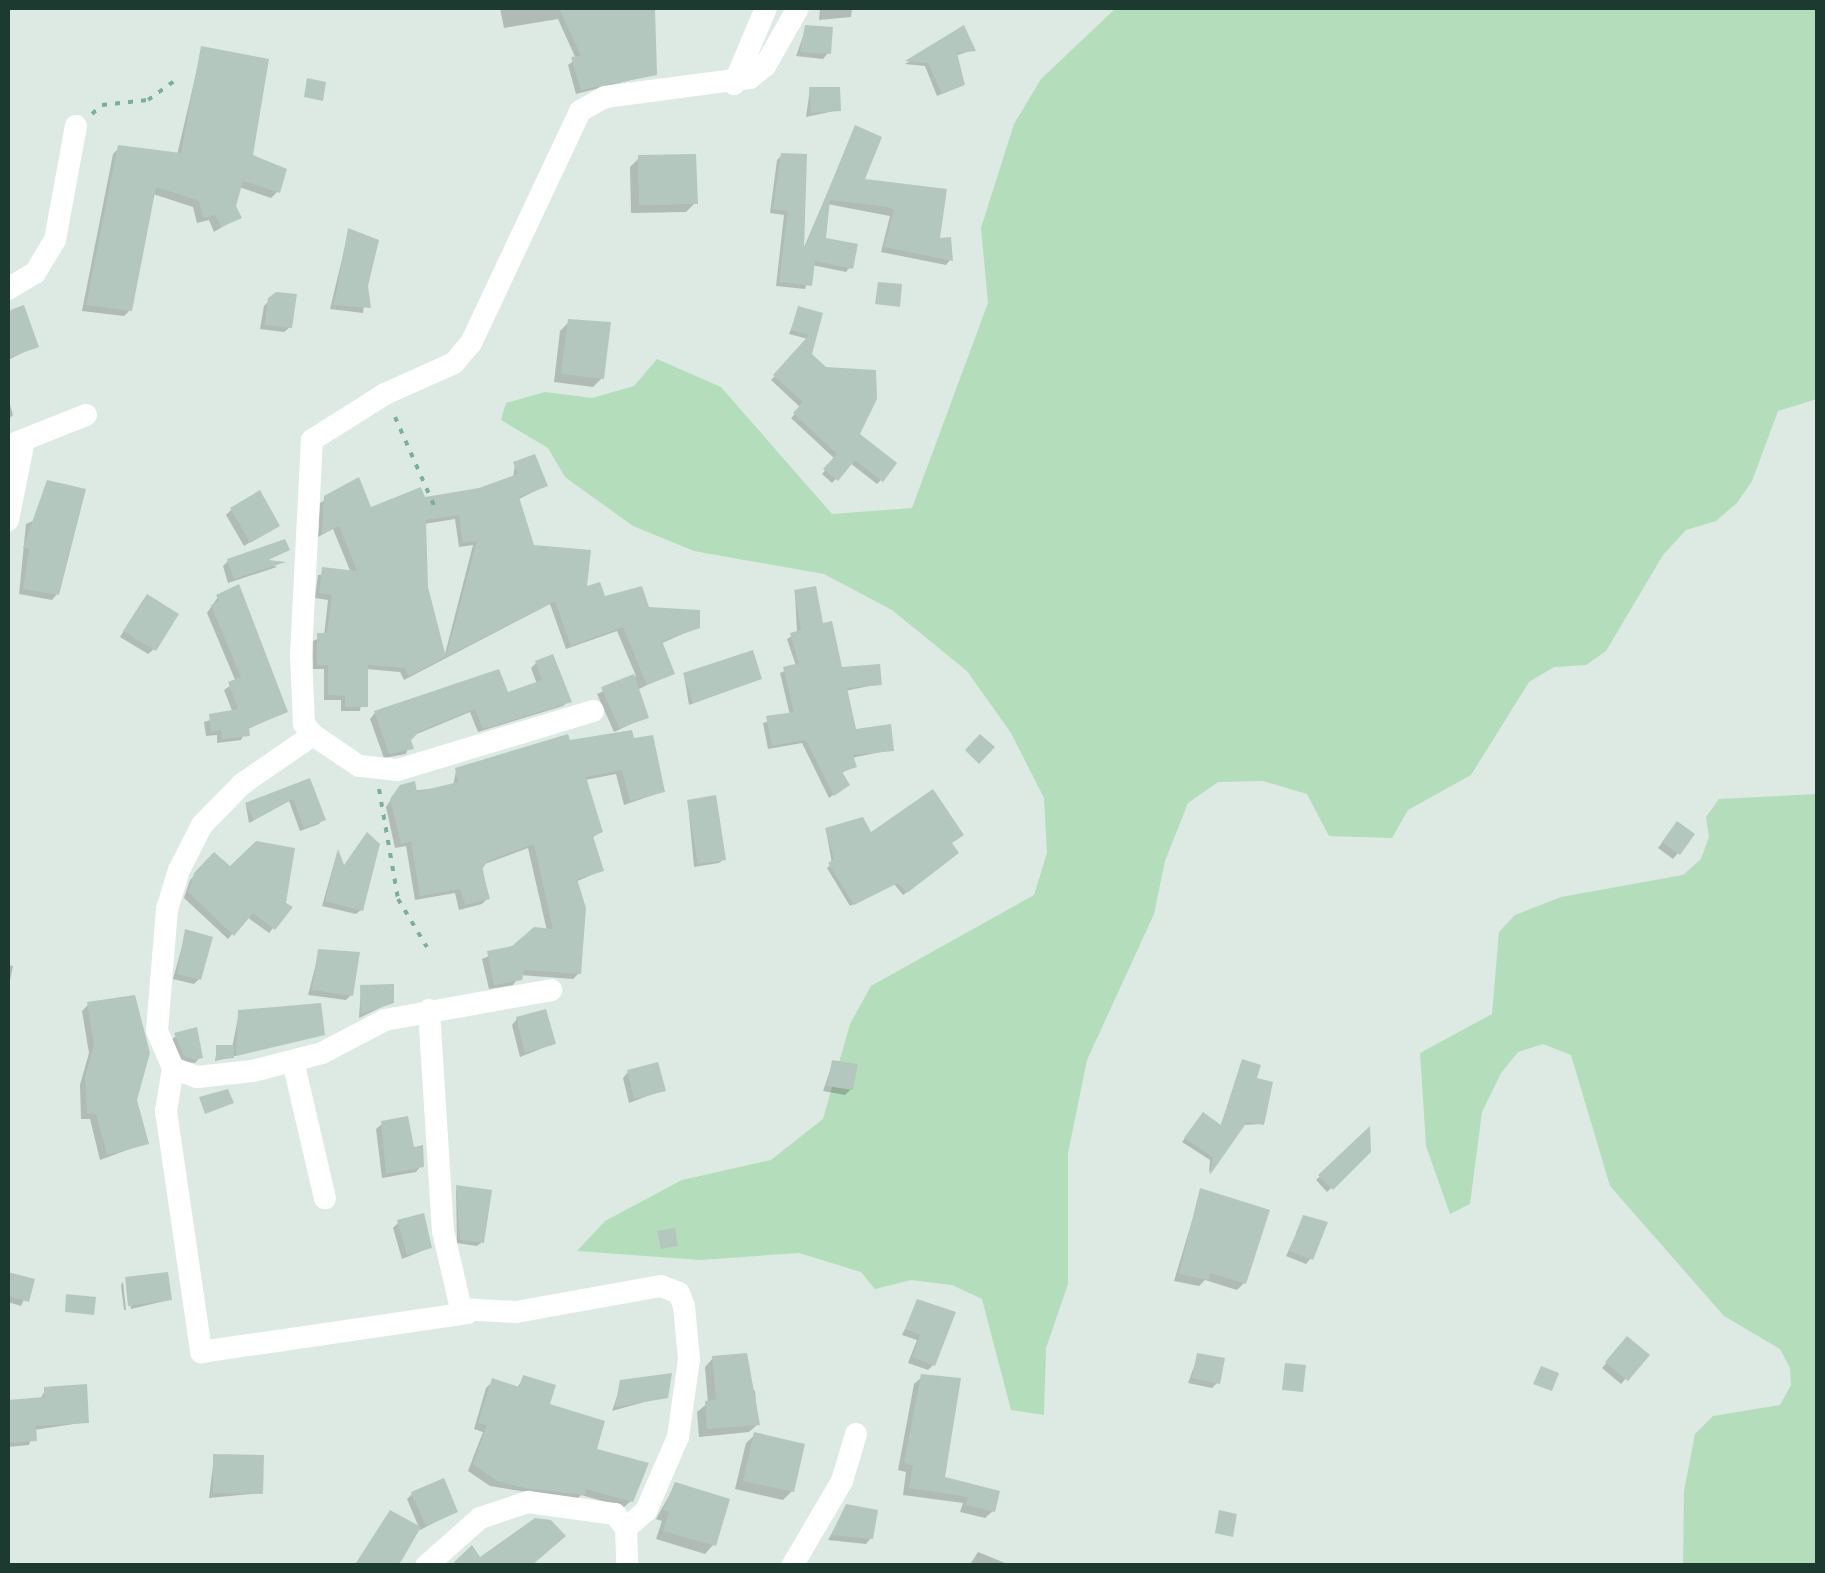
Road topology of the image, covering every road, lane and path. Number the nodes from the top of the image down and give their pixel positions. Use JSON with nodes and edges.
{"nodes":[{"id":1,"x":766,"y":8,"type":"edge"},
{"id":2,"x":798,"y":8,"type":"edge"},
{"id":3,"x":177,"y":79,"type":"dead end"},
{"id":4,"x":734,"y":84,"type":"junction"},
{"id":5,"x":76,"y":126,"type":"joint"},
{"id":6,"x":8,"y":289,"type":"edge"},
{"id":7,"x":385,"y":394,"type":"junction"},
{"id":8,"x":86,"y":415,"type":"dead end"},
{"id":9,"x":16,"y":444,"type":"edge"},
{"id":10,"x":436,"y":510,"type":"dead end"},
{"id":11,"x":8,"y":520,"type":"edge"},
{"id":12,"x":593,"y":710,"type":"dead end"},
{"id":13,"x":312,"y":735,"type":"junction"},
{"id":14,"x":376,"y":770,"type":"junction"},
{"id":15,"x":427,"y":947,"type":"dead end"},
{"id":16,"x":551,"y":990,"type":"dead end"},
{"id":17,"x":429,"y":1010,"type":"junction"},
{"id":18,"x":293,"y":1061,"type":"junction"},
{"id":19,"x":173,"y":1068,"type":"junction"},
{"id":20,"x":325,"y":1198,"type":"dead end"},
{"id":21,"x":467,"y":1313,"type":"junction"},
{"id":22,"x":856,"y":1434,"type":"dead end"},
{"id":23,"x":626,"y":1528,"type":"junction"},
{"id":24,"x":426,"y":1566,"type":"edge"},
{"id":25,"x":627,"y":1566,"type":"edge"},
{"id":26,"x":792,"y":1566,"type":"edge"}],
"edges":[{"from":1,"to":4,"type":"street"},
{"from":2,"to":4,"type":"street"},
{"from":3,"to":5,"type":"path"},
{"from":4,"to":7,"type":"street"},
{"from":5,"to":6,"type":"street"},
{"from":7,"to":10,"type":"path"},
{"from":7,"to":13,"type":"street"},
{"from":8,"to":9,"type":"street"},
{"from":9,"to":11,"type":"street"},
{"from":12,"to":14,"type":"street"},
{"from":13,"to":14,"type":"street"},
{"from":13,"to":19,"type":"street"},
{"from":14,"to":15,"type":"path"},
{"from":16,"to":17,"type":"street"},
{"from":17,"to":18,"type":"street"},
{"from":17,"to":21,"type":"street"},
{"from":18,"to":19,"type":"street"},
{"from":18,"to":20,"type":"street"},
{"from":19,"to":21,"type":"street"},
{"from":21,"to":23,"type":"street"},
{"from":22,"to":26,"type":"street"},
{"from":23,"to":24,"type":"street"},
{"from":23,"to":25,"type":"street"}]}
